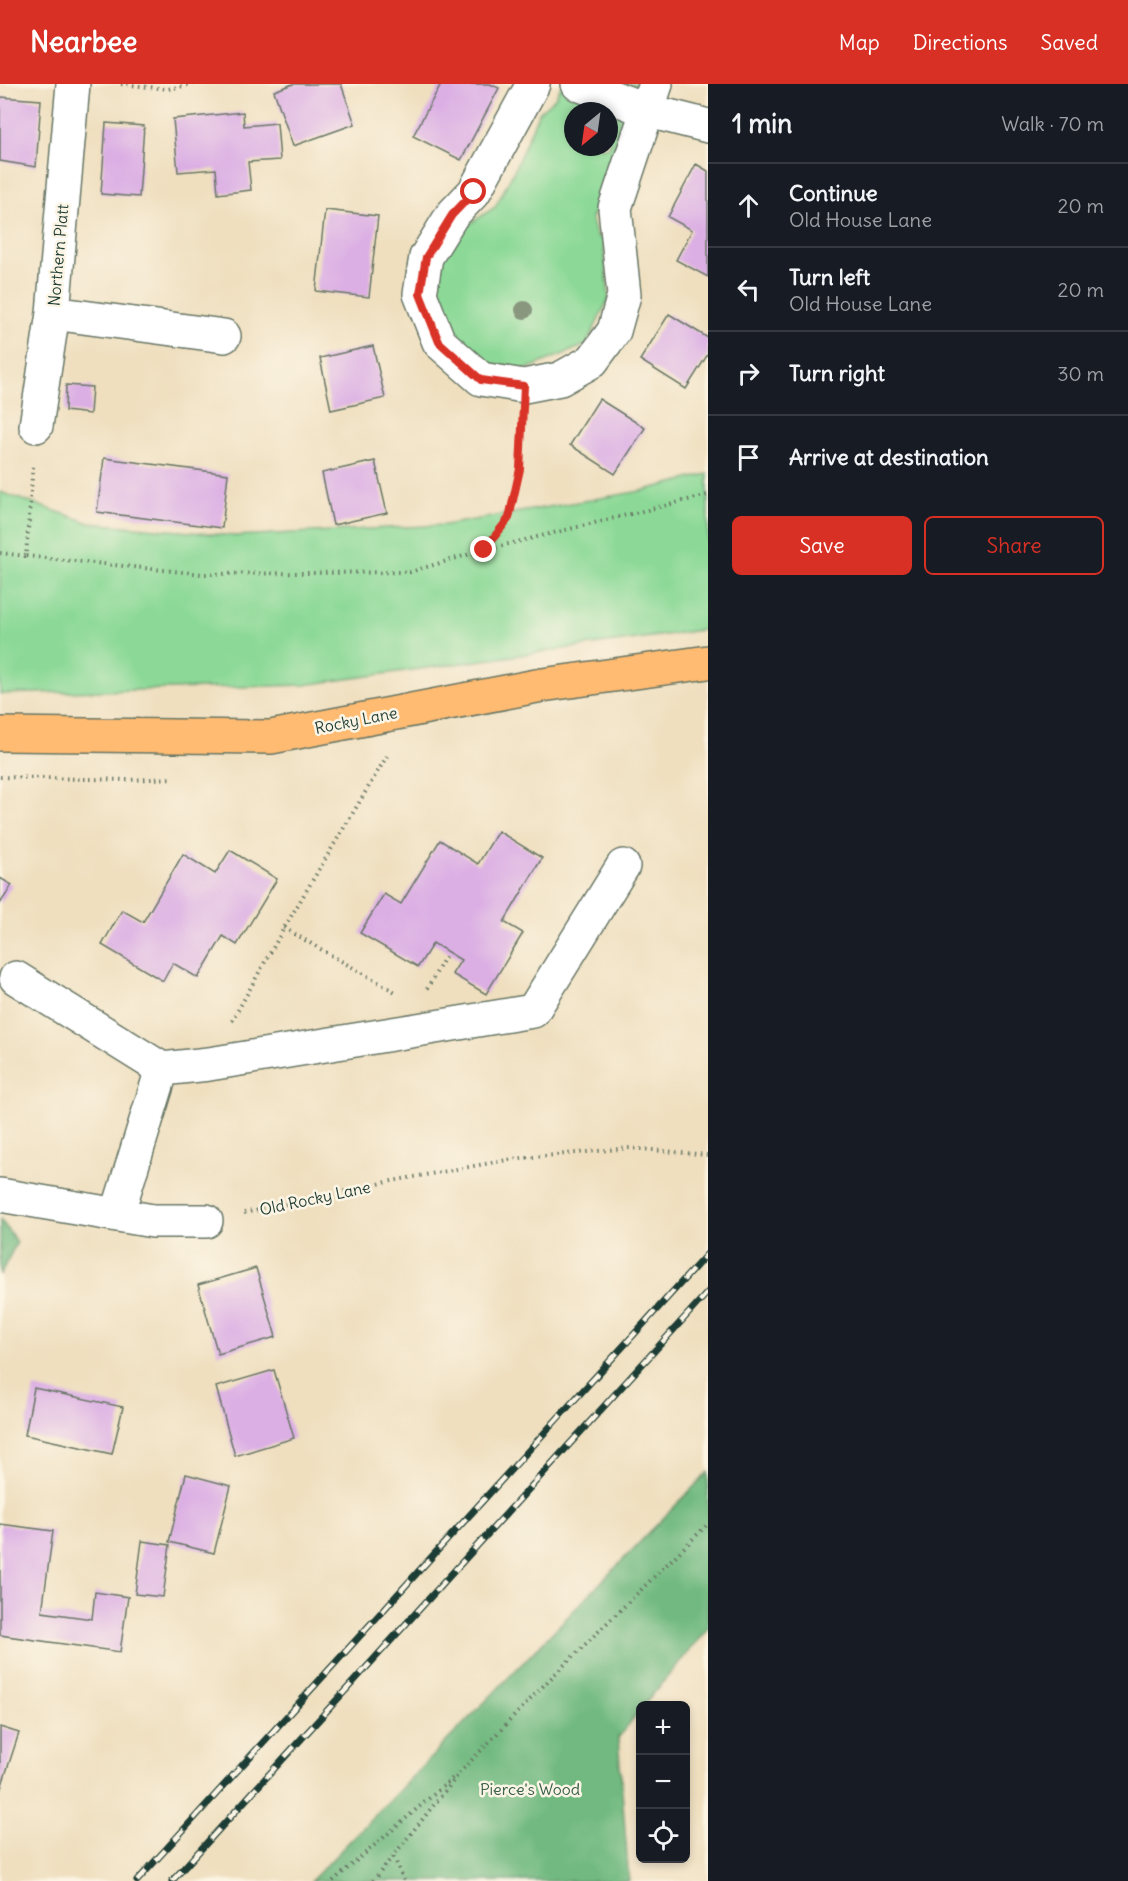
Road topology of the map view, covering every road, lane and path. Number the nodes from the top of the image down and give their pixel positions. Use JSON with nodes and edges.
{"nodes":[{"id":1,"x":73,"y":84,"type":"edge"},
{"id":2,"x":121,"y":84,"type":"edge"},
{"id":3,"x":193,"y":84,"type":"edge"},
{"id":4,"x":533,"y":84,"type":"edge"},
{"id":5,"x":578,"y":84,"type":"edge"},
{"id":6,"x":652,"y":97,"type":"edge"},
{"id":7,"x":708,"y":126,"type":"edge"},
{"id":8,"x":53,"y":313,"type":"junction"},
{"id":9,"x":224,"y":336,"type":"dead end"},
{"id":10,"x":524,"y":386,"type":"junction"},
{"id":11,"x":36,"y":426,"type":"joint"},
{"id":12,"x":708,"y":495,"type":"edge"},
{"id":13,"x":484,"y":550,"type":"junction"},
{"id":14,"x":0,"y":553,"type":"edge"},
{"id":15,"x":26,"y":556,"type":"junction"},
{"id":16,"x":708,"y":662,"type":"edge"},
{"id":17,"x":0,"y":734,"type":"edge"},
{"id":18,"x":393,"y":746,"type":"dead end"},
{"id":19,"x":623,"y":866,"type":"dead end"},
{"id":20,"x":284,"y":928,"type":"junction"},
{"id":21,"x":448,"y":952,"type":"dead end"},
{"id":22,"x":16,"y":978,"type":"dead end"},
{"id":23,"x":398,"y":994,"type":"dead end"},
{"id":24,"x":423,"y":997,"type":"dead end"},
{"id":25,"x":209,"y":1064,"type":"junction"},
{"id":26,"x":162,"y":1069,"type":"junction"},
{"id":27,"x":708,"y":1155,"type":"edge"},
{"id":28,"x":0,"y":1195,"type":"edge"},
{"id":29,"x":117,"y":1215,"type":"junction"},
{"id":30,"x":206,"y":1221,"type":"joint"},
{"id":31,"x":708,"y":1524,"type":"edge"},
{"id":32,"x":462,"y":1770,"type":"junction"},
{"id":33,"x":394,"y":1857,"type":"junction"},
{"id":34,"x":333,"y":1881,"type":"edge"},
{"id":35,"x":373,"y":1881,"type":"edge"},
{"id":36,"x":404,"y":1881,"type":"edge"}],
"edges":[{"from":1,"to":8,"type":"street","name":"Northern Platt"},
{"from":2,"to":3,"type":"path"},
{"from":4,"to":10,"type":"street"},
{"from":5,"to":6,"type":"street"},
{"from":6,"to":7,"type":"street"},
{"from":6,"to":10,"type":"street"},
{"from":8,"to":9,"type":"street"},
{"from":8,"to":11,"type":"street","name":"Northern Platt"},
{"from":10,"to":13,"type":"path"},
{"from":11,"to":15,"type":"path"},
{"from":12,"to":13,"type":"path"},
{"from":13,"to":15,"type":"path"},
{"from":14,"to":15,"type":"path"},
{"from":16,"to":17,"type":"highway","name":"Rocky Lane"},
{"from":18,"to":20,"type":"path"},
{"from":19,"to":25,"type":"street"},
{"from":20,"to":23,"type":"path"},
{"from":20,"to":25,"type":"path"},
{"from":21,"to":24,"type":"path"},
{"from":22,"to":26,"type":"street"},
{"from":25,"to":26,"type":"street"},
{"from":26,"to":29,"type":"street"},
{"from":27,"to":30,"type":"path","name":"Old Rocky Lane"},
{"from":28,"to":29,"type":"street"},
{"from":29,"to":30,"type":"street"},
{"from":31,"to":32,"type":"path"},
{"from":32,"to":33,"type":"path"},
{"from":32,"to":34,"type":"path"},
{"from":33,"to":35,"type":"path"},
{"from":33,"to":36,"type":"path"}]}
